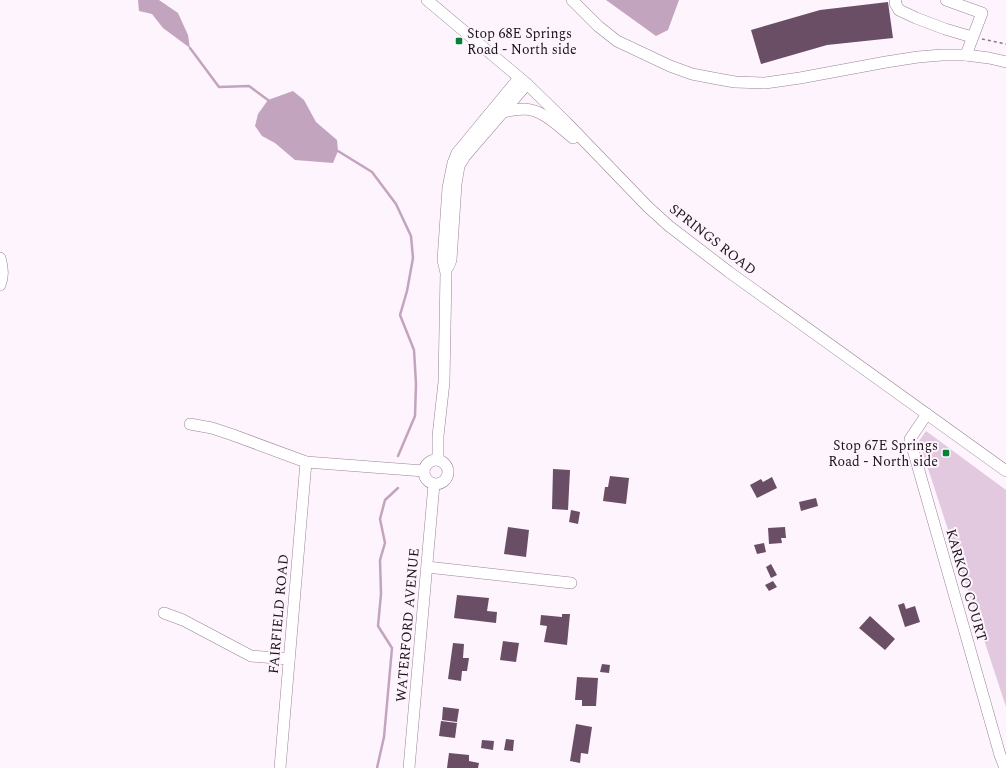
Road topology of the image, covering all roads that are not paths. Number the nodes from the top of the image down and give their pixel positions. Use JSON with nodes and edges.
{"nodes":[{"id":1,"x":427,"y":0,"type":"edge"},
{"id":2,"x":572,"y":0,"type":"edge"},
{"id":3,"x":896,"y":0,"type":"edge"},
{"id":4,"x":946,"y":0,"type":"edge"},
{"id":5,"x":972,"y":37,"type":"junction"},
{"id":6,"x":966,"y":55,"type":"junction"},
{"id":7,"x":1006,"y":62,"type":"edge"},
{"id":8,"x":523,"y":81,"type":"junction"},
{"id":9,"x":502,"y":112,"type":"junction"},
{"id":10,"x":667,"y":224,"type":"junction"},
{"id":11,"x":0,"y":258,"type":"edge"},
{"id":12,"x":446,"y":273,"type":"junction"},
{"id":13,"x":0,"y":285,"type":"edge"},
{"id":14,"x":927,"y":414,"type":"junction"},
{"id":15,"x":190,"y":424,"type":"dead end"},
{"id":16,"x":438,"y":460,"type":"junction"},
{"id":17,"x":306,"y":462,"type":"junction"},
{"id":18,"x":424,"y":471,"type":"junction"},
{"id":19,"x":1006,"y":471,"type":"edge"},
{"id":20,"x":434,"y":484,"type":"junction"},
{"id":21,"x":427,"y":567,"type":"junction"},
{"id":22,"x":571,"y":583,"type":"dead end"},
{"id":23,"x":164,"y":613,"type":"dead end"},
{"id":24,"x":289,"y":659,"type":"junction"},
{"id":25,"x":280,"y":768,"type":"edge"},
{"id":26,"x":409,"y":768,"type":"edge"},
{"id":27,"x":1006,"y":768,"type":"edge"}],
"edges":[{"from":1,"to":8,"type":"street","name":"SPRINGS ROAD"},
{"from":2,"to":6,"type":"street"},
{"from":3,"to":5,"type":"street"},
{"from":4,"to":5,"type":"street"},
{"from":5,"to":6,"type":"street"},
{"from":6,"to":7,"type":"street"},
{"from":8,"to":9,"type":"street"},
{"from":8,"to":10,"type":"street","name":"SPRINGS ROAD"},
{"from":8,"to":12,"type":"street"},
{"from":9,"to":10,"type":"street"},
{"from":9,"to":12,"type":"street"},
{"from":10,"to":14,"type":"street","name":"SPRINGS ROAD"},
{"from":11,"to":13,"type":"street"},
{"from":12,"to":16,"type":"street"},
{"from":14,"to":19,"type":"street","name":"SPRINGS ROAD"},
{"from":14,"to":27,"type":"street","name":"KARKOO COURT"},
{"from":15,"to":17,"type":"street"},
{"from":16,"to":18,"type":"street"},
{"from":16,"to":20,"type":"street"},
{"from":17,"to":18,"type":"street"},
{"from":17,"to":24,"type":"street","name":"FAIRFIELD ROAD"},
{"from":18,"to":20,"type":"street"},
{"from":20,"to":21,"type":"street","name":"WATERFORD AVENUE"},
{"from":21,"to":22,"type":"street"},
{"from":21,"to":26,"type":"street","name":"WATERFORD AVENUE"},
{"from":23,"to":24,"type":"street"},
{"from":24,"to":25,"type":"street","name":"FAIRFIELD ROAD"}]}
